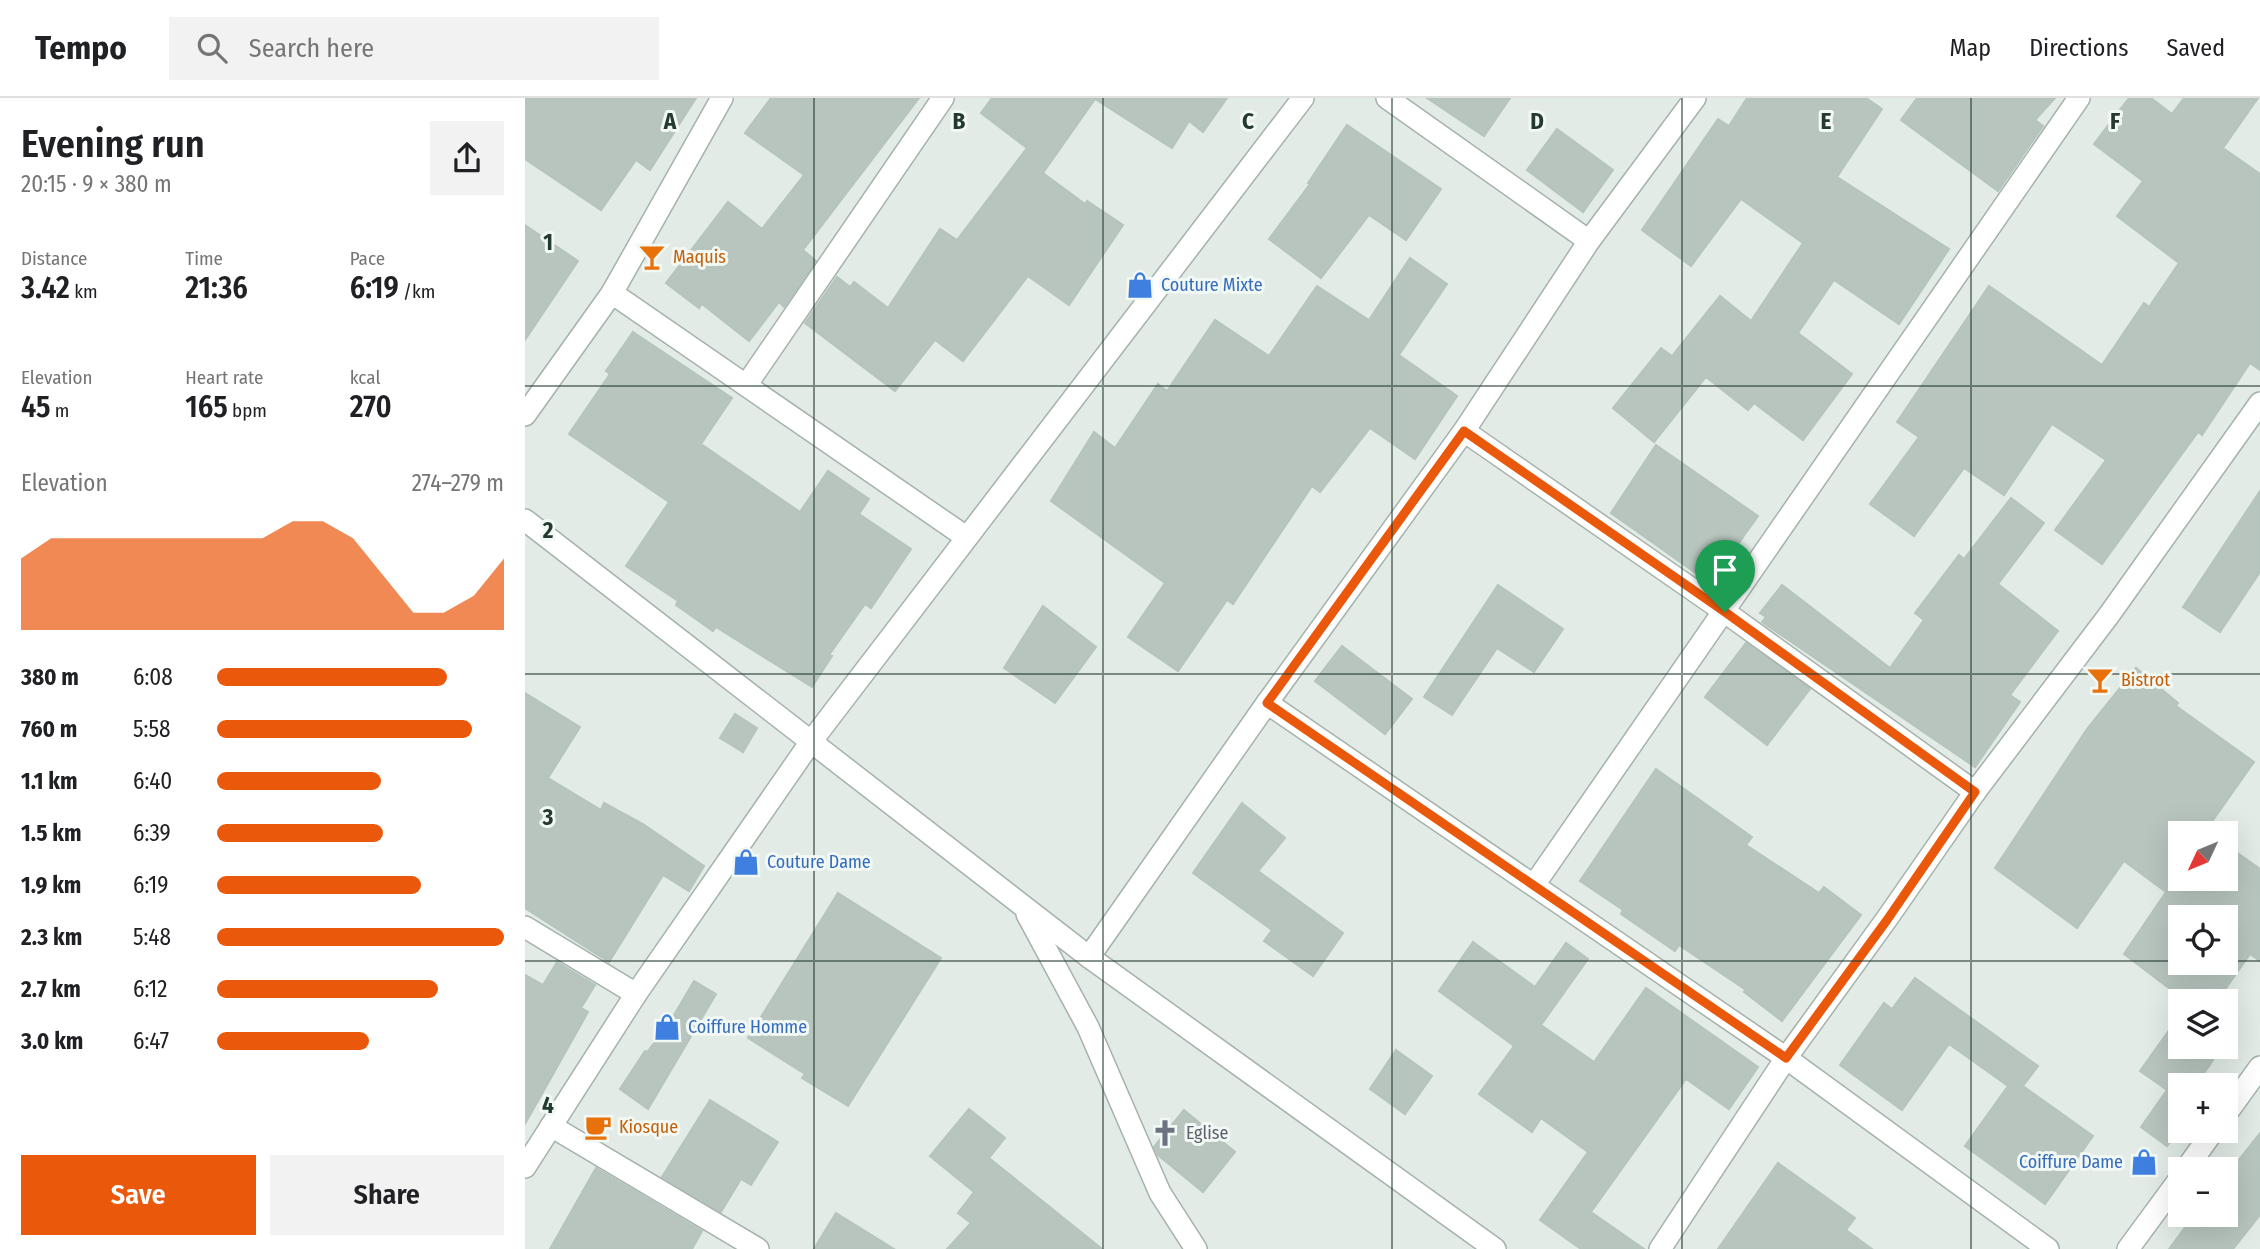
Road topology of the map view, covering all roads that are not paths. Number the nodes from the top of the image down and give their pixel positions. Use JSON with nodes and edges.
{"nodes":[{"id":1,"x":722,"y":98,"type":"edge"},
{"id":2,"x":943,"y":98,"type":"edge"},
{"id":3,"x":1303,"y":98,"type":"edge"},
{"id":4,"x":1387,"y":98,"type":"edge"},
{"id":5,"x":1695,"y":98,"type":"edge"},
{"id":6,"x":2079,"y":98,"type":"edge"},
{"id":7,"x":1589,"y":241,"type":"junction"},
{"id":8,"x":612,"y":293,"type":"junction"},
{"id":9,"x":747,"y":384,"type":"junction"},
{"id":10,"x":2259,"y":408,"type":"edge"},
{"id":11,"x":525,"y":415,"type":"edge"},
{"id":12,"x":1464,"y":431,"type":"junction"},
{"id":13,"x":525,"y":520,"type":"edge"},
{"id":14,"x":966,"y":537,"type":"junction"},
{"id":15,"x":1725,"y":612,"type":"junction"},
{"id":16,"x":1267,"y":703,"type":"junction"},
{"id":17,"x":810,"y":743,"type":"junction"},
{"id":18,"x":1975,"y":792,"type":"junction"},
{"id":19,"x":1534,"y":885,"type":"junction"},
{"id":20,"x":1022,"y":906,"type":"junction"},
{"id":21,"x":525,"y":927,"type":"edge"},
{"id":22,"x":1089,"y":957,"type":"junction"},
{"id":23,"x":636,"y":994,"type":"junction"},
{"id":24,"x":1786,"y":1058,"type":"junction"},
{"id":25,"x":2260,"y":1068,"type":"edge"},
{"id":26,"x":2238,"y":1098,"type":"edge"},
{"id":27,"x":551,"y":1126,"type":"junction"},
{"id":28,"x":525,"y":1167,"type":"edge"},
{"id":29,"x":2168,"y":1195,"type":"edge"},
{"id":30,"x":758,"y":1249,"type":"edge"},
{"id":31,"x":1196,"y":1249,"type":"edge"},
{"id":32,"x":1495,"y":1249,"type":"edge"},
{"id":33,"x":1660,"y":1249,"type":"edge"},
{"id":34,"x":2048,"y":1249,"type":"edge"},
{"id":35,"x":2128,"y":1249,"type":"edge"}],
"edges":[{"from":1,"to":8,"type":"street"},
{"from":2,"to":9,"type":"street"},
{"from":3,"to":14,"type":"street"},
{"from":4,"to":7,"type":"street"},
{"from":5,"to":7,"type":"street"},
{"from":6,"to":15,"type":"street"},
{"from":7,"to":12,"type":"street"},
{"from":8,"to":9,"type":"street"},
{"from":8,"to":11,"type":"street"},
{"from":9,"to":14,"type":"street"},
{"from":10,"to":18,"type":"street"},
{"from":12,"to":15,"type":"street"},
{"from":12,"to":16,"type":"street"},
{"from":13,"to":17,"type":"street"},
{"from":14,"to":17,"type":"street"},
{"from":15,"to":18,"type":"street"},
{"from":15,"to":19,"type":"street"},
{"from":16,"to":19,"type":"street"},
{"from":16,"to":22,"type":"street"},
{"from":17,"to":20,"type":"street"},
{"from":17,"to":23,"type":"street"},
{"from":18,"to":24,"type":"street"},
{"from":19,"to":24,"type":"street"},
{"from":20,"to":22,"type":"street"},
{"from":20,"to":31,"type":"street"},
{"from":21,"to":23,"type":"street"},
{"from":22,"to":32,"type":"street"},
{"from":23,"to":27,"type":"street"},
{"from":24,"to":33,"type":"street"},
{"from":24,"to":34,"type":"street"},
{"from":25,"to":26,"type":"street"},
{"from":27,"to":28,"type":"street"},
{"from":27,"to":30,"type":"street"},
{"from":29,"to":35,"type":"street"}]}
